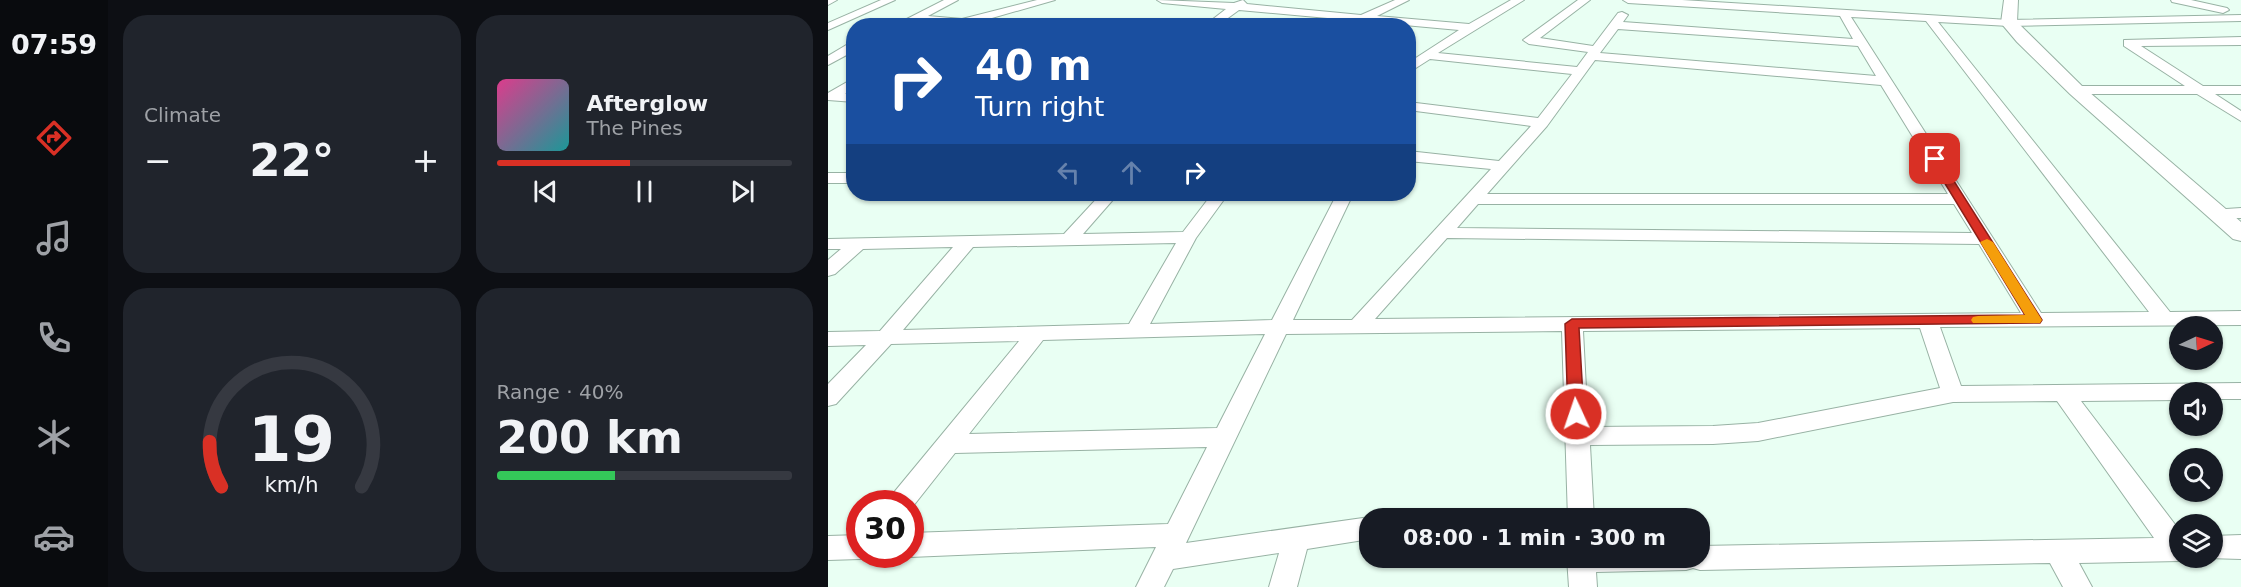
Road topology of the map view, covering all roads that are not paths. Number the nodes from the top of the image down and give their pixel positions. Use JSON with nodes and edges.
{"nodes":[{"id":1,"x":832,"y":0,"type":"edge"},
{"id":2,"x":890,"y":0,"type":"edge"},
{"id":3,"x":1050,"y":0,"type":"edge"},
{"id":4,"x":1162,"y":0,"type":"edge"},
{"id":5,"x":1404,"y":0,"type":"edge"},
{"id":6,"x":1519,"y":0,"type":"edge"},
{"id":7,"x":1585,"y":0,"type":"edge"},
{"id":8,"x":1630,"y":0,"type":"edge"},
{"id":9,"x":2011,"y":0,"type":"edge"},
{"id":10,"x":2176,"y":0,"type":"edge"},
{"id":11,"x":927,"y":1,"type":"edge"},
{"id":12,"x":950,"y":1,"type":"edge"},
{"id":13,"x":828,"y":2,"type":"edge"},
{"id":14,"x":1691,"y":2,"type":"edge"},
{"id":15,"x":1242,"y":3,"type":"edge"},
{"id":16,"x":1785,"y":5,"type":"edge"},
{"id":17,"x":2234,"y":12,"type":"edge"},
{"id":18,"x":1844,"y":14,"type":"junction"},
{"id":19,"x":1920,"y":15,"type":"junction"},
{"id":20,"x":849,"y":18,"type":"edge"},
{"id":21,"x":914,"y":18,"type":"edge"},
{"id":22,"x":981,"y":18,"type":"edge"},
{"id":23,"x":1220,"y":18,"type":"edge"},
{"id":24,"x":1363,"y":18,"type":"joint"},
{"id":25,"x":846,"y":19,"type":"edge"},
{"id":26,"x":2009,"y":22,"type":"junction"},
{"id":27,"x":1416,"y":23,"type":"edge"},
{"id":28,"x":1615,"y":25,"type":"junction"},
{"id":29,"x":828,"y":27,"type":"edge"},
{"id":30,"x":1472,"y":28,"type":"junction"},
{"id":31,"x":2241,"y":41,"type":"edge"},
{"id":32,"x":1863,"y":43,"type":"junction"},
{"id":33,"x":846,"y":51,"type":"edge"},
{"id":34,"x":1594,"y":53,"type":"junction"},
{"id":35,"x":1426,"y":55,"type":"junction"},
{"id":36,"x":829,"y":60,"type":"edge"},
{"id":37,"x":1416,"y":62,"type":"edge"},
{"id":38,"x":1581,"y":71,"type":"junction"},
{"id":39,"x":1886,"y":81,"type":"junction"},
{"id":40,"x":846,"y":87,"type":"edge"},
{"id":41,"x":2199,"y":89,"type":"junction"},
{"id":42,"x":2076,"y":90,"type":"junction"},
{"id":43,"x":2241,"y":90,"type":"edge"},
{"id":44,"x":829,"y":98,"type":"edge"},
{"id":45,"x":846,"y":98,"type":"edge"},
{"id":46,"x":1416,"y":107,"type":"edge"},
{"id":47,"x":2241,"y":117,"type":"edge"},
{"id":48,"x":1542,"y":123,"type":"junction"},
{"id":49,"x":1416,"y":157,"type":"edge"},
{"id":50,"x":1503,"y":166,"type":"junction"},
{"id":51,"x":828,"y":178,"type":"edge"},
{"id":52,"x":846,"y":178,"type":"edge"},
{"id":53,"x":1959,"y":198,"type":"junction"},
{"id":54,"x":1473,"y":199,"type":"junction"},
{"id":55,"x":1104,"y":201,"type":"edge"},
{"id":56,"x":1215,"y":201,"type":"edge"},
{"id":57,"x":1342,"y":201,"type":"edge"},
{"id":58,"x":2241,"y":213,"type":"edge"},
{"id":59,"x":2217,"y":214,"type":"junction"},
{"id":60,"x":1443,"y":233,"type":"junction"},
{"id":61,"x":2241,"y":234,"type":"edge"},
{"id":62,"x":1188,"y":237,"type":"junction"},
{"id":63,"x":1985,"y":239,"type":"junction"},
{"id":64,"x":1068,"y":240,"type":"junction"},
{"id":65,"x":967,"y":242,"type":"junction"},
{"id":66,"x":859,"y":243,"type":"junction"},
{"id":67,"x":828,"y":244,"type":"edge"},
{"id":68,"x":828,"y":270,"type":"edge"},
{"id":69,"x":2241,"y":318,"type":"edge"},
{"id":70,"x":2165,"y":319,"type":"junction"},
{"id":71,"x":2035,"y":320,"type":"junction"},
{"id":72,"x":1928,"y":321,"type":"junction"},
{"id":73,"x":1572,"y":324,"type":"junction"},
{"id":74,"x":1358,"y":326,"type":"junction"},
{"id":75,"x":1279,"y":327,"type":"junction"},
{"id":76,"x":1136,"y":330,"type":"junction"},
{"id":77,"x":1038,"y":332,"type":"junction"},
{"id":78,"x":887,"y":336,"type":"junction"},
{"id":79,"x":828,"y":339,"type":"edge"},
{"id":80,"x":2241,"y":391,"type":"edge"},
{"id":81,"x":1953,"y":394,"type":"junction"},
{"id":82,"x":2064,"y":394,"type":"junction"},
{"id":83,"x":828,"y":398,"type":"edge"},
{"id":84,"x":1577,"y":436,"type":"junction"},
{"id":85,"x":1224,"y":437,"type":"junction"},
{"id":86,"x":949,"y":444,"type":"junction"},
{"id":87,"x":911,"y":490,"type":"edge"},
{"id":88,"x":1580,"y":508,"type":"edge"},
{"id":89,"x":1359,"y":530,"type":"edge"},
{"id":90,"x":2169,"y":537,"type":"edge"},
{"id":91,"x":1296,"y":539,"type":"junction"},
{"id":92,"x":924,"y":545,"type":"edge"},
{"id":93,"x":846,"y":547,"type":"edge"},
{"id":94,"x":1170,"y":547,"type":"junction"},
{"id":95,"x":2241,"y":547,"type":"edge"},
{"id":96,"x":828,"y":548,"type":"edge"},
{"id":97,"x":2223,"y":548,"type":"edge"},
{"id":98,"x":2169,"y":549,"type":"edge"},
{"id":99,"x":2057,"y":551,"type":"junction"},
{"id":100,"x":1710,"y":558,"type":"edge"},
{"id":101,"x":1150,"y":587,"type":"edge"},
{"id":102,"x":1283,"y":587,"type":"edge"},
{"id":103,"x":2078,"y":587,"type":"edge"}],
"edges":[{"from":1,"to":13,"type":"street"},
{"from":2,"to":20,"type":"street"},
{"from":3,"to":22,"type":"street"},
{"from":4,"to":15,"type":"street"},
{"from":5,"to":24,"type":"street"},
{"from":6,"to":30,"type":"street"},
{"from":7,"to":34,"type":"street"},
{"from":8,"to":14,"type":"street"},
{"from":8,"to":28,"type":"street"},
{"from":9,"to":26,"type":"street"},
{"from":10,"to":17,"type":"street"},
{"from":11,"to":12,"type":"street"},
{"from":12,"to":21,"type":"street"},
{"from":14,"to":16,"type":"street"},
{"from":15,"to":23,"type":"street"},
{"from":15,"to":24,"type":"street"},
{"from":16,"to":18,"type":"street"},
{"from":17,"to":26,"type":"street"},
{"from":18,"to":19,"type":"street"},
{"from":18,"to":32,"type":"street"},
{"from":19,"to":26,"type":"street"},
{"from":19,"to":70,"type":"street"},
{"from":25,"to":29,"type":"street"},
{"from":26,"to":42,"type":"street"},
{"from":27,"to":30,"type":"street"},
{"from":28,"to":32,"type":"street"},
{"from":28,"to":34,"type":"street"},
{"from":30,"to":35,"type":"street"},
{"from":31,"to":41,"type":"street"},
{"from":32,"to":39,"type":"street"},
{"from":33,"to":36,"type":"street"},
{"from":34,"to":38,"type":"street"},
{"from":34,"to":39,"type":"street"},
{"from":35,"to":37,"type":"street"},
{"from":35,"to":38,"type":"street"},
{"from":38,"to":48,"type":"street"},
{"from":39,"to":53,"type":"street"},
{"from":40,"to":44,"type":"street"},
{"from":41,"to":42,"type":"street"},
{"from":41,"to":43,"type":"street"},
{"from":41,"to":47,"type":"street"},
{"from":42,"to":59,"type":"street"},
{"from":44,"to":45,"type":"street"},
{"from":46,"to":48,"type":"street"},
{"from":48,"to":50,"type":"street"},
{"from":49,"to":50,"type":"street"},
{"from":50,"to":54,"type":"street"},
{"from":51,"to":52,"type":"street"},
{"from":53,"to":54,"type":"street"},
{"from":53,"to":63,"type":"street"},
{"from":54,"to":60,"type":"street"},
{"from":55,"to":64,"type":"street"},
{"from":56,"to":62,"type":"street"},
{"from":57,"to":75,"type":"street"},
{"from":58,"to":59,"type":"street"},
{"from":59,"to":61,"type":"street"},
{"from":60,"to":63,"type":"street"},
{"from":60,"to":74,"type":"street"},
{"from":62,"to":64,"type":"street"},
{"from":62,"to":76,"type":"street"},
{"from":63,"to":71,"type":"street"},
{"from":64,"to":65,"type":"street"},
{"from":65,"to":66,"type":"street"},
{"from":65,"to":78,"type":"street"},
{"from":66,"to":67,"type":"street"},
{"from":66,"to":68,"type":"street"},
{"from":69,"to":70,"type":"street"},
{"from":70,"to":71,"type":"street"},
{"from":71,"to":72,"type":"street"},
{"from":72,"to":73,"type":"street"},
{"from":72,"to":81,"type":"street"},
{"from":73,"to":74,"type":"street"},
{"from":73,"to":84,"type":"street"},
{"from":74,"to":75,"type":"street"},
{"from":75,"to":76,"type":"street"},
{"from":75,"to":85,"type":"street"},
{"from":76,"to":77,"type":"street"},
{"from":77,"to":78,"type":"street"},
{"from":77,"to":86,"type":"street"},
{"from":78,"to":79,"type":"street"},
{"from":78,"to":83,"type":"street"},
{"from":80,"to":82,"type":"street"},
{"from":81,"to":82,"type":"street"},
{"from":81,"to":84,"type":"street"},
{"from":82,"to":90,"type":"street"},
{"from":84,"to":88,"type":"street"},
{"from":85,"to":86,"type":"street"},
{"from":85,"to":94,"type":"street"},
{"from":86,"to":87,"type":"street"},
{"from":89,"to":91,"type":"street"},
{"from":91,"to":94,"type":"street"},
{"from":91,"to":102,"type":"street"},
{"from":92,"to":94,"type":"street"},
{"from":93,"to":96,"type":"street"},
{"from":94,"to":101,"type":"street"},
{"from":95,"to":97,"type":"street"},
{"from":98,"to":99,"type":"street"},
{"from":99,"to":100,"type":"street"},
{"from":99,"to":103,"type":"street"}]}
